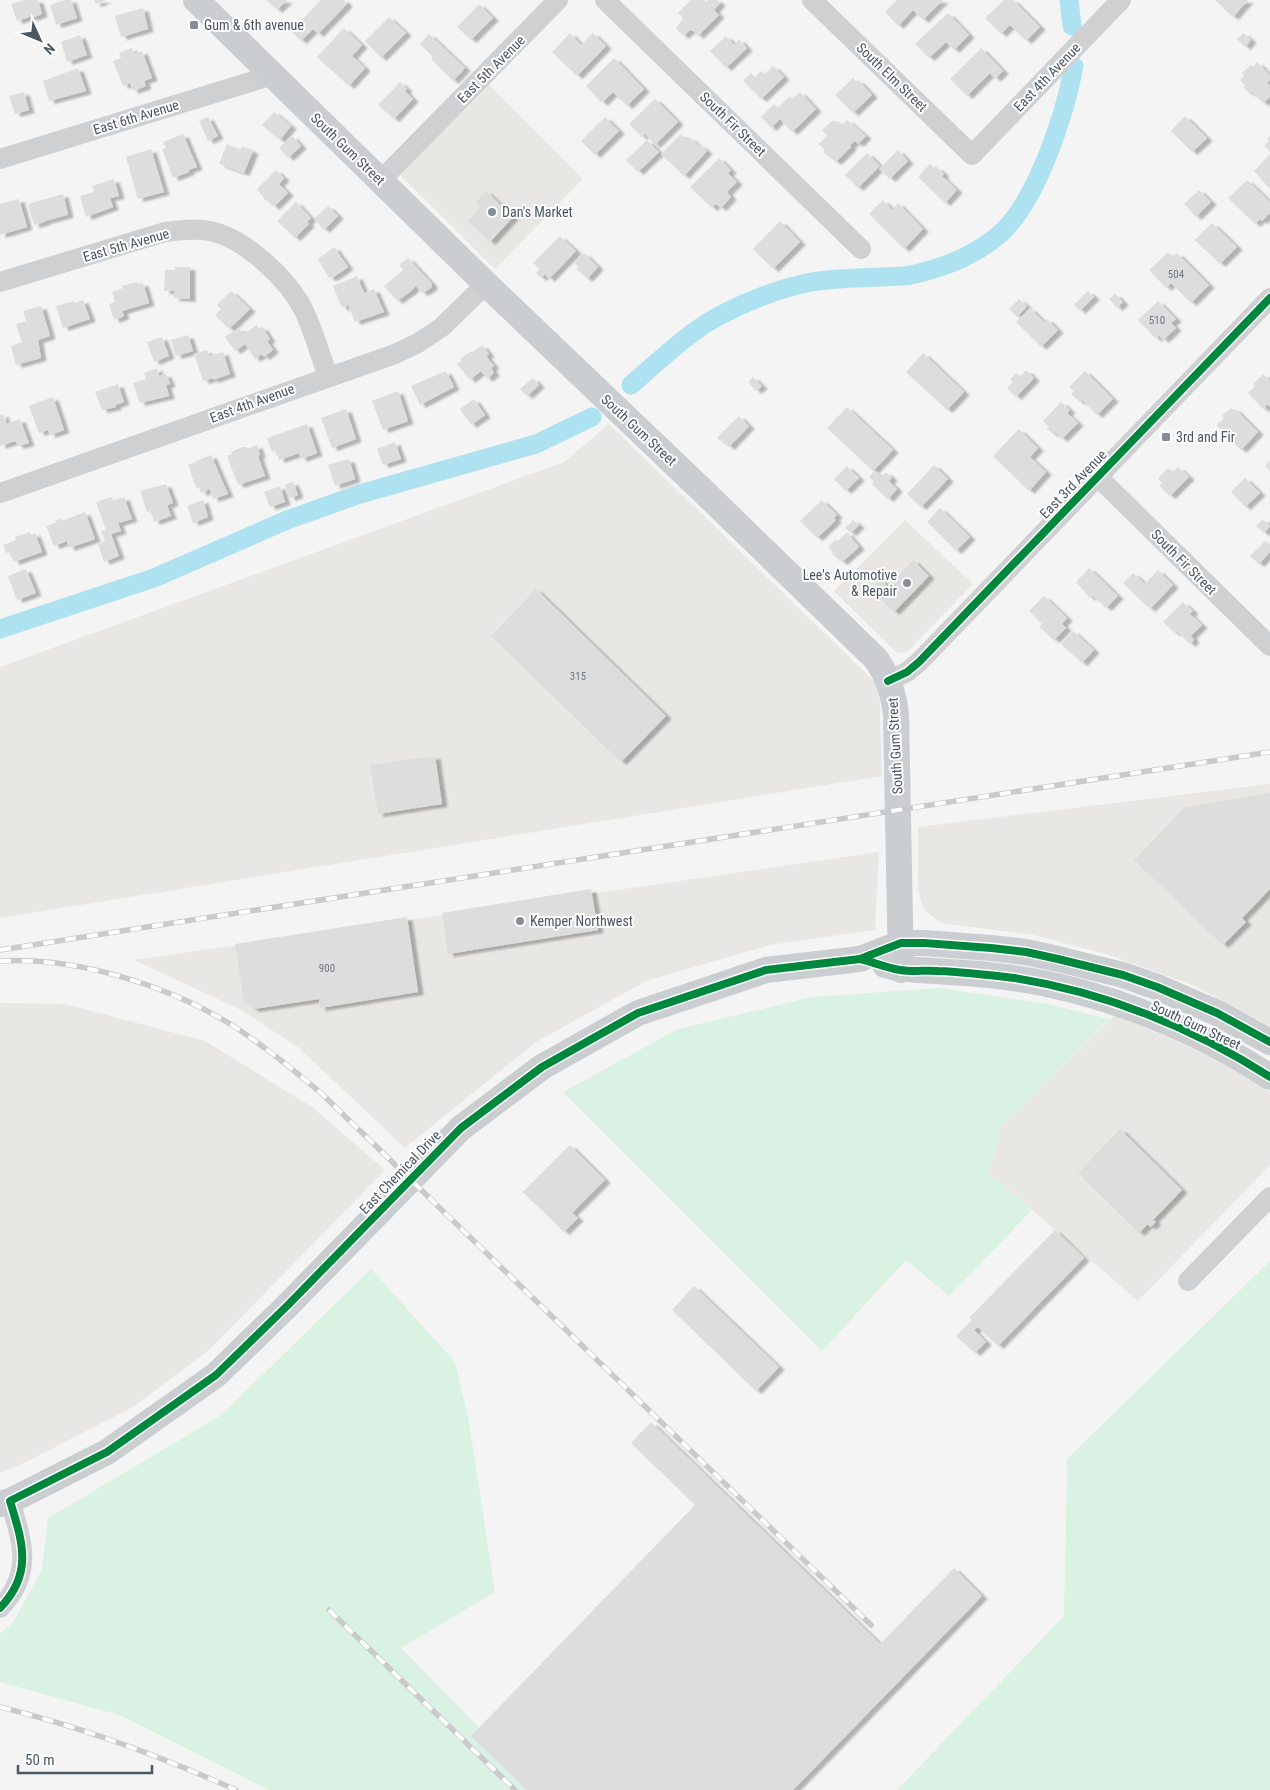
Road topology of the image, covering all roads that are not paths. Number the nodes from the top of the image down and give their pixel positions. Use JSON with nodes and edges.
{"nodes":[{"id":1,"x":196,"y":0,"type":"edge"},
{"id":2,"x":558,"y":0,"type":"edge"},
{"id":3,"x":605,"y":0,"type":"edge"},
{"id":4,"x":812,"y":0,"type":"edge"},
{"id":5,"x":1122,"y":0,"type":"edge"},
{"id":6,"x":272,"y":75,"type":"junction"},
{"id":7,"x":972,"y":155,"type":"joint"},
{"id":8,"x":0,"y":159,"type":"edge"},
{"id":9,"x":381,"y":180,"type":"junction"},
{"id":10,"x":861,"y":249,"type":"dead end"},
{"id":11,"x":0,"y":282,"type":"edge"},
{"id":12,"x":486,"y":284,"type":"junction"},
{"id":13,"x":1270,"y":298,"type":"edge"},
{"id":14,"x":328,"y":376,"type":"junction"},
{"id":15,"x":1098,"y":477,"type":"junction"},
{"id":16,"x":0,"y":494,"type":"edge"},
{"id":17,"x":1270,"y":646,"type":"edge"},
{"id":18,"x":888,"y":680,"type":"junction"},
{"id":19,"x":901,"y":943,"type":"junction"},
{"id":20,"x":860,"y":959,"type":"junction"},
{"id":21,"x":901,"y":970,"type":"junction"},
{"id":22,"x":1270,"y":1042,"type":"edge"},
{"id":23,"x":1270,"y":1077,"type":"edge"},
{"id":24,"x":1270,"y":1197,"type":"edge"},
{"id":25,"x":1188,"y":1281,"type":"dead end"},
{"id":26,"x":5,"y":1502,"type":"edge"},
{"id":27,"x":0,"y":1608,"type":"edge"}],
"edges":[{"from":1,"to":6,"type":"main road","name":"South Gum Street"},
{"from":2,"to":9,"type":"street","name":"East 5th Avenue"},
{"from":3,"to":10,"type":"street","name":"South Fir Street"},
{"from":4,"to":7,"type":"street","name":"South Elm Street"},
{"from":5,"to":7,"type":"street","name":"East 4th Avenue"},
{"from":6,"to":8,"type":"street","name":"East 6th Avenue"},
{"from":6,"to":9,"type":"main road","name":"South Gum Street"},
{"from":9,"to":12,"type":"main road","name":"South Gum Street"},
{"from":11,"to":14,"type":"street","name":"East 5th Avenue"},
{"from":12,"to":14,"type":"street","name":"East 4th Avenue"},
{"from":12,"to":18,"type":"main road","name":"South Gum Street"},
{"from":13,"to":15,"type":"street","name":"East 3rd Avenue"},
{"from":14,"to":16,"type":"street","name":"East 4th Avenue"},
{"from":15,"to":17,"type":"street","name":"South Fir Street"},
{"from":15,"to":18,"type":"street","name":"East 3rd Avenue"},
{"from":18,"to":19,"type":"main road","name":"South Gum Street"},
{"from":19,"to":20,"type":"main road","name":"East Chemical Drive"},
{"from":19,"to":21,"type":"main road","name":"South Gum Street"},
{"from":19,"to":22,"type":"main road","name":"South Gum Street"},
{"from":20,"to":21,"type":"main road","name":"East Chemical Drive"},
{"from":20,"to":26,"type":"main road","name":"East Chemical Drive"},
{"from":21,"to":23,"type":"main road","name":"South Gum Street"},
{"from":24,"to":25,"type":"street"},
{"from":26,"to":27,"type":"street"}]}
